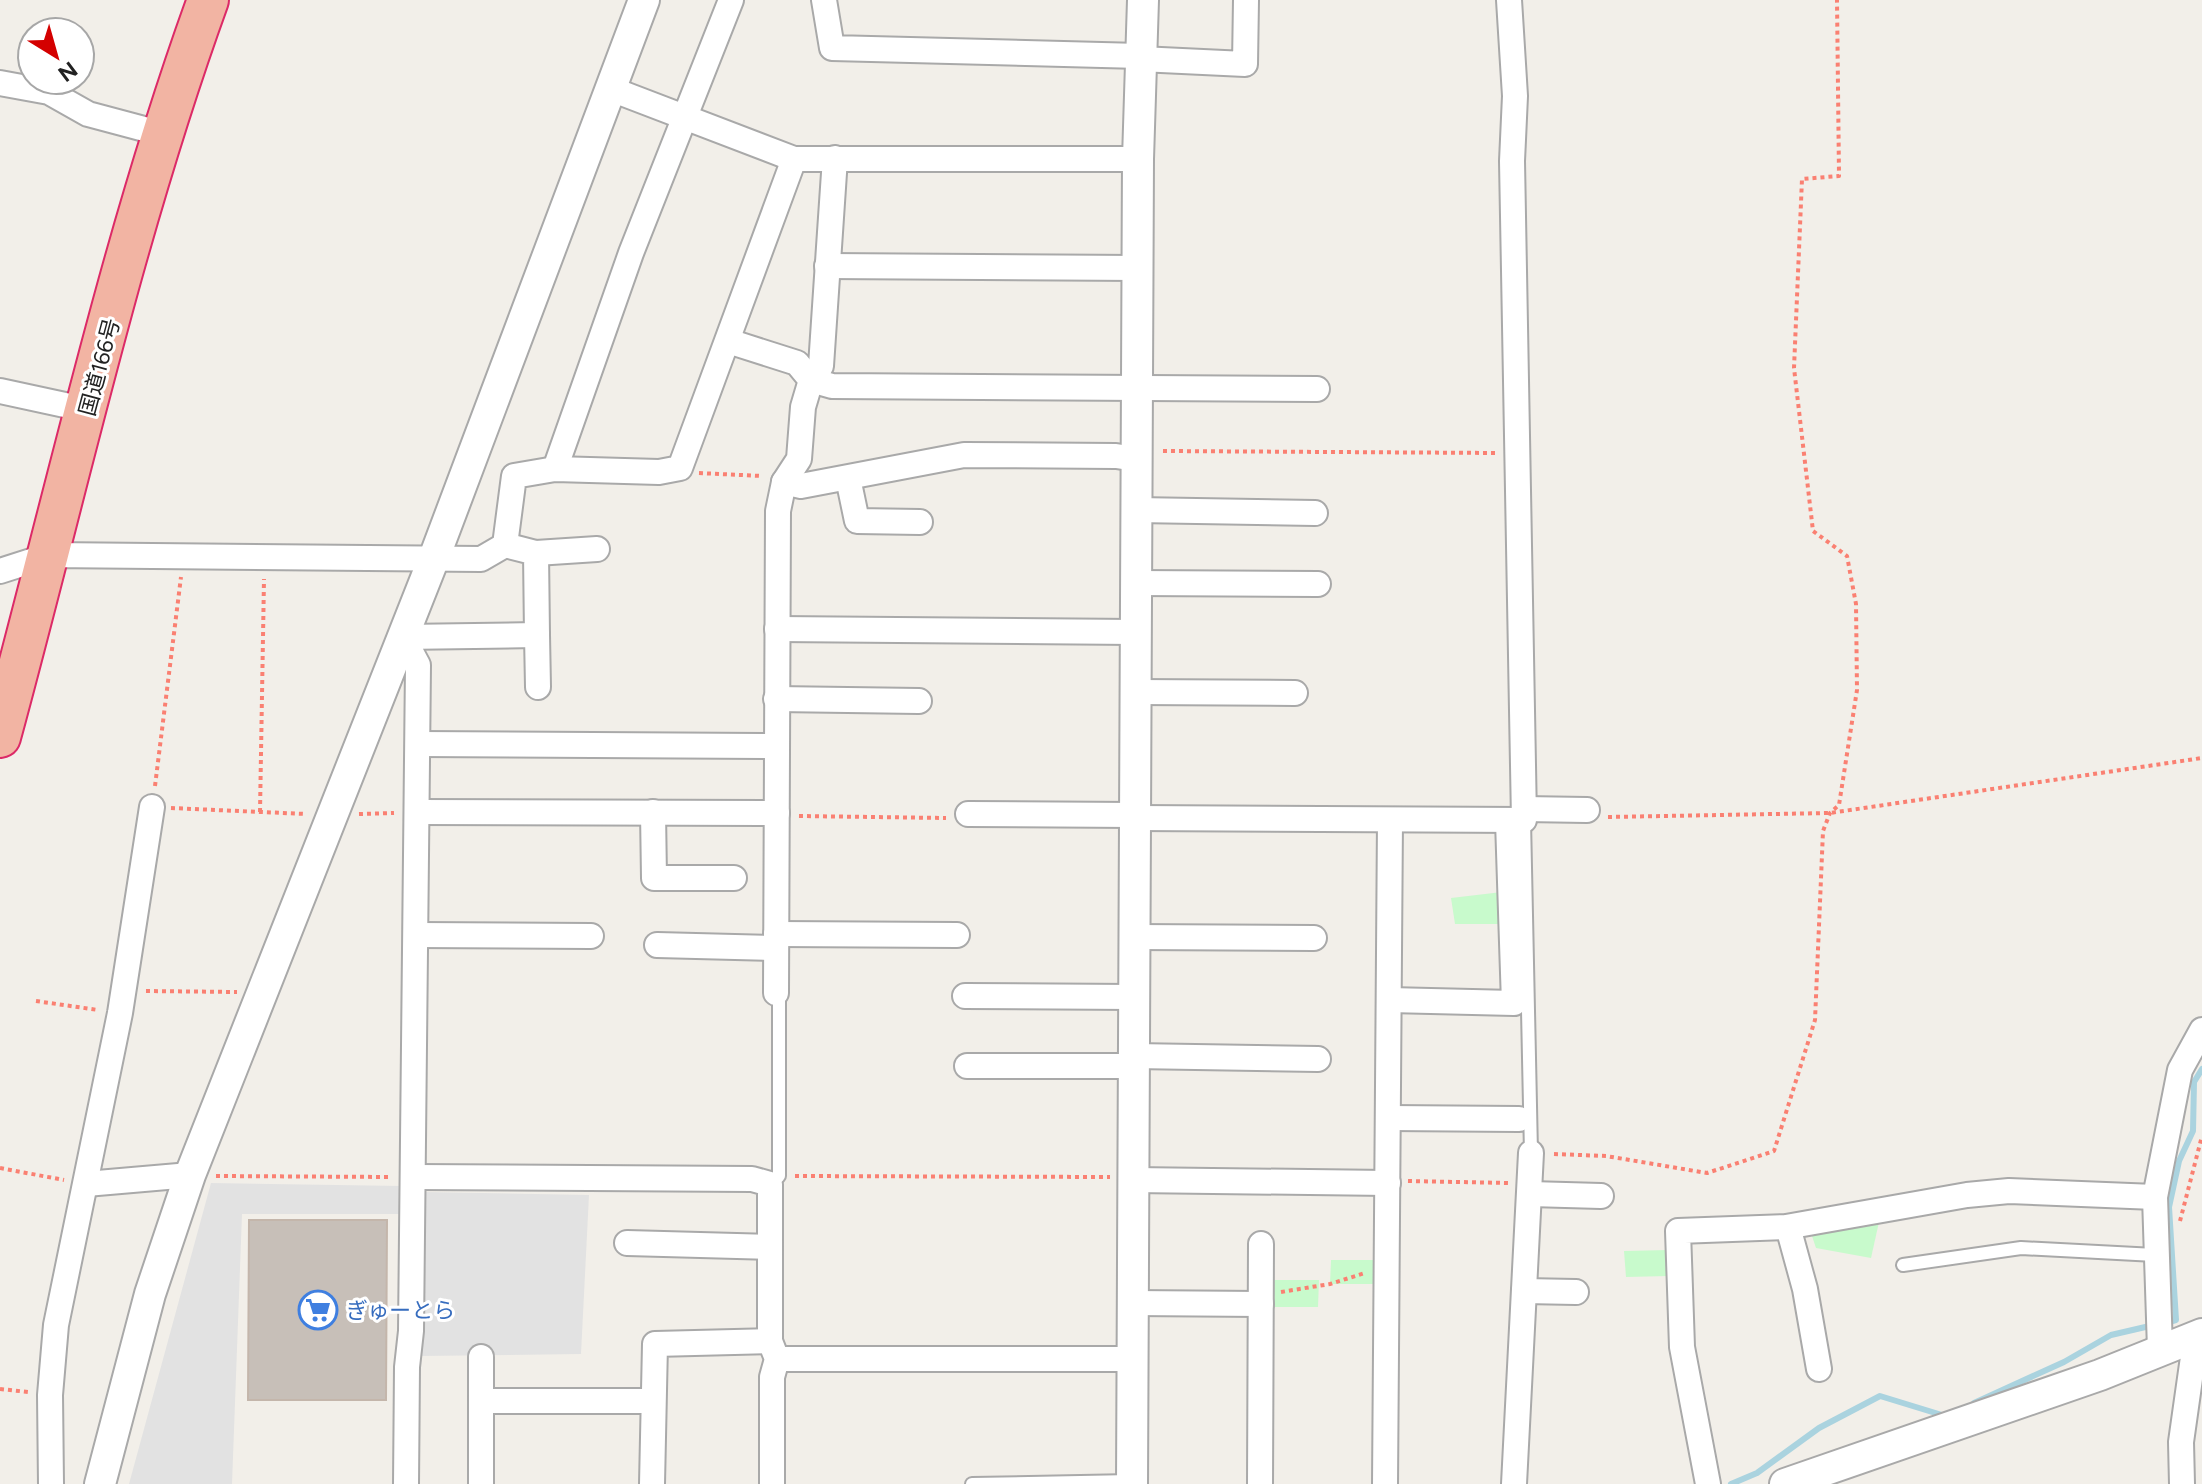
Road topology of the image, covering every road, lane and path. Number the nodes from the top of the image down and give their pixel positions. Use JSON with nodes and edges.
{"nodes":[{"id":1,"x":208,"y":0,"type":"edge"},
{"id":2,"x":644,"y":0,"type":"edge"},
{"id":3,"x":731,"y":0,"type":"edge"},
{"id":4,"x":824,"y":0,"type":"edge"},
{"id":5,"x":1143,"y":0,"type":"edge"},
{"id":6,"x":1246,"y":0,"type":"edge"},
{"id":7,"x":1509,"y":0,"type":"edge"},
{"id":8,"x":1837,"y":0,"type":"edge"},
{"id":9,"x":1140,"y":58,"type":"junction"},
{"id":10,"x":0,"y":83,"type":"edge"},
{"id":11,"x":611,"y":89,"type":"junction"},
{"id":12,"x":685,"y":120,"type":"junction"},
{"id":13,"x":163,"y":134,"type":"junction"},
{"id":14,"x":835,"y":158,"type":"junction"},
{"id":15,"x":794,"y":159,"type":"junction"},
{"id":16,"x":1138,"y":159,"type":"junction"},
{"id":17,"x":827,"y":266,"type":"junction"},
{"id":18,"x":1138,"y":268,"type":"junction"},
{"id":19,"x":728,"y":341,"type":"junction"},
{"id":20,"x":811,"y":380,"type":"junction"},
{"id":21,"x":1137,"y":387,"type":"junction"},
{"id":22,"x":1317,"y":389,"type":"dead end"},
{"id":23,"x":0,"y":391,"type":"edge"},
{"id":24,"x":88,"y":410,"type":"junction"},
{"id":25,"x":1516,"y":453,"type":"junction"},
{"id":26,"x":1136,"y":459,"type":"junction"},
{"id":27,"x":680,"y":468,"type":"junction"},
{"id":28,"x":555,"y":469,"type":"junction"},
{"id":29,"x":848,"y":478,"type":"junction"},
{"id":30,"x":784,"y":482,"type":"junction"},
{"id":31,"x":1136,"y":510,"type":"junction"},
{"id":32,"x":1315,"y":513,"type":"dead end"},
{"id":33,"x":920,"y":522,"type":"dead end"},
{"id":34,"x":505,"y":545,"type":"junction"},
{"id":35,"x":597,"y":549,"type":"dead end"},
{"id":36,"x":536,"y":553,"type":"junction"},
{"id":37,"x":183,"y":554,"type":"junction"},
{"id":38,"x":50,"y":555,"type":"junction"},
{"id":39,"x":264,"y":555,"type":"junction"},
{"id":40,"x":434,"y":558,"type":"junction"},
{"id":41,"x":0,"y":571,"type":"edge"},
{"id":42,"x":1135,"y":583,"type":"junction"},
{"id":43,"x":1318,"y":584,"type":"dead end"},
{"id":44,"x":777,"y":629,"type":"junction"},
{"id":45,"x":1135,"y":632,"type":"junction"},
{"id":46,"x":537,"y":635,"type":"junction"},
{"id":47,"x":403,"y":637,"type":"junction"},
{"id":48,"x":538,"y":687,"type":"dead end"},
{"id":49,"x":1135,"y":692,"type":"junction"},
{"id":50,"x":1295,"y":693,"type":"dead end"},
{"id":51,"x":776,"y":699,"type":"junction"},
{"id":52,"x":919,"y":701,"type":"dead end"},
{"id":53,"x":0,"y":737,"type":"edge"},
{"id":54,"x":418,"y":744,"type":"junction"},
{"id":55,"x":776,"y":746,"type":"junction"},
{"id":56,"x":2202,"y":758,"type":"edge"},
{"id":57,"x":152,"y":807,"type":"junction"},
{"id":58,"x":1587,"y":810,"type":"joint"},
{"id":59,"x":260,"y":812,"type":"junction"},
{"id":60,"x":418,"y":812,"type":"junction"},
{"id":61,"x":653,"y":812,"type":"junction"},
{"id":62,"x":1830,"y":813,"type":"junction"},
{"id":63,"x":777,"y":814,"type":"junction"},
{"id":64,"x":968,"y":814,"type":"joint"},
{"id":65,"x":330,"y":816,"type":"junction"},
{"id":66,"x":1135,"y":816,"type":"junction"},
{"id":67,"x":1519,"y":817,"type":"junction"},
{"id":68,"x":1390,"y":820,"type":"junction"},
{"id":69,"x":734,"y":878,"type":"dead end"},
{"id":70,"x":417,"y":935,"type":"junction"},
{"id":71,"x":957,"y":935,"type":"dead end"},
{"id":72,"x":591,"y":936,"type":"dead end"},
{"id":73,"x":1134,"y":937,"type":"junction"},
{"id":74,"x":1314,"y":938,"type":"dead end"},
{"id":75,"x":776,"y":941,"type":"junction"},
{"id":76,"x":657,"y":945,"type":"dead end"},
{"id":77,"x":239,"y":992,"type":"dead end"},
{"id":78,"x":776,"y":993,"type":"joint"},
{"id":79,"x":965,"y":996,"type":"dead end"},
{"id":80,"x":1134,"y":997,"type":"junction"},
{"id":81,"x":1389,"y":1000,"type":"junction"},
{"id":82,"x":36,"y":1001,"type":"dead end"},
{"id":83,"x":122,"y":1002,"type":"junction"},
{"id":84,"x":2202,"y":1030,"type":"edge"},
{"id":85,"x":1318,"y":1059,"type":"dead end"},
{"id":86,"x":1134,"y":1061,"type":"junction"},
{"id":87,"x":967,"y":1066,"type":"dead end"},
{"id":88,"x":1389,"y":1118,"type":"junction"},
{"id":89,"x":1519,"y":1119,"type":"dead end"},
{"id":90,"x":2202,"y":1136,"type":"edge"},
{"id":91,"x":1531,"y":1153,"type":"junction"},
{"id":92,"x":0,"y":1168,"type":"edge"},
{"id":93,"x":190,"y":1175,"type":"junction"},
{"id":94,"x":414,"y":1177,"type":"junction"},
{"id":95,"x":1133,"y":1178,"type":"junction"},
{"id":96,"x":774,"y":1180,"type":"junction"},
{"id":97,"x":1388,"y":1182,"type":"junction"},
{"id":98,"x":86,"y":1184,"type":"junction"},
{"id":99,"x":1530,"y":1188,"type":"junction"},
{"id":100,"x":1601,"y":1196,"type":"dead end"},
{"id":101,"x":2155,"y":1197,"type":"junction"},
{"id":102,"x":1788,"y":1227,"type":"junction"},
{"id":103,"x":2178,"y":1232,"type":"dead end"},
{"id":104,"x":627,"y":1243,"type":"dead end"},
{"id":105,"x":1261,"y":1244,"type":"dead end"},
{"id":106,"x":770,"y":1247,"type":"junction"},
{"id":107,"x":2155,"y":1255,"type":"junction"},
{"id":108,"x":1903,"y":1265,"type":"dead end"},
{"id":109,"x":1387,"y":1270,"type":"junction"},
{"id":110,"x":1524,"y":1291,"type":"junction"},
{"id":111,"x":1576,"y":1292,"type":"dead end"},
{"id":112,"x":1261,"y":1297,"type":"junction"},
{"id":113,"x":1132,"y":1303,"type":"junction"},
{"id":114,"x":2159,"y":1332,"type":"junction"},
{"id":115,"x":2199,"y":1335,"type":"edge"},
{"id":116,"x":773,"y":1350,"type":"junction"},
{"id":117,"x":481,"y":1357,"type":"dead end"},
{"id":118,"x":1132,"y":1359,"type":"junction"},
{"id":119,"x":1819,"y":1369,"type":"dead end"},
{"id":120,"x":0,"y":1389,"type":"edge"},
{"id":121,"x":50,"y":1395,"type":"junction"},
{"id":122,"x":481,"y":1401,"type":"junction"},
{"id":123,"x":653,"y":1401,"type":"junction"},
{"id":124,"x":1132,"y":1482,"type":"edge"},
{"id":125,"x":1708,"y":1483,"type":"edge"},
{"id":126,"x":51,"y":1484,"type":"edge"},
{"id":127,"x":100,"y":1484,"type":"edge"},
{"id":128,"x":406,"y":1484,"type":"edge"},
{"id":129,"x":481,"y":1484,"type":"edge"},
{"id":130,"x":652,"y":1484,"type":"edge"},
{"id":131,"x":772,"y":1484,"type":"edge"},
{"id":132,"x":972,"y":1484,"type":"edge"},
{"id":133,"x":1260,"y":1484,"type":"edge"},
{"id":134,"x":1385,"y":1484,"type":"edge"},
{"id":135,"x":1514,"y":1484,"type":"edge"},
{"id":136,"x":1785,"y":1484,"type":"edge"},
{"id":137,"x":2182,"y":1484,"type":"edge"}],
"edges":[{"from":1,"to":13,"type":"highway","name":"国道166号"},
{"from":2,"to":11,"type":"street"},
{"from":3,"to":12,"type":"street"},
{"from":4,"to":9,"type":"street"},
{"from":5,"to":9,"type":"street"},
{"from":6,"to":9,"type":"street"},
{"from":7,"to":25,"type":"street"},
{"from":8,"to":62,"type":"path"},
{"from":9,"to":16,"type":"street"},
{"from":10,"to":13,"type":"street"},
{"from":11,"to":12,"type":"street"},
{"from":11,"to":40,"type":"street"},
{"from":12,"to":15,"type":"street"},
{"from":12,"to":28,"type":"street"},
{"from":13,"to":24,"type":"highway","name":"国道166号"},
{"from":14,"to":15,"type":"street"},
{"from":14,"to":16,"type":"street"},
{"from":14,"to":17,"type":"street"},
{"from":15,"to":19,"type":"street"},
{"from":16,"to":18,"type":"street"},
{"from":17,"to":18,"type":"street"},
{"from":17,"to":20,"type":"street"},
{"from":18,"to":21,"type":"street"},
{"from":19,"to":20,"type":"street"},
{"from":19,"to":27,"type":"street"},
{"from":20,"to":21,"type":"street"},
{"from":20,"to":30,"type":"street"},
{"from":21,"to":22,"type":"street"},
{"from":21,"to":26,"type":"street"},
{"from":23,"to":24,"type":"street"},
{"from":24,"to":38,"type":"highway","name":"国道166号"},
{"from":25,"to":26,"type":"path"},
{"from":25,"to":67,"type":"street"},
{"from":26,"to":29,"type":"street"},
{"from":26,"to":31,"type":"street"},
{"from":27,"to":28,"type":"street"},
{"from":27,"to":30,"type":"path"},
{"from":28,"to":34,"type":"street"},
{"from":29,"to":30,"type":"street"},
{"from":29,"to":33,"type":"street"},
{"from":30,"to":44,"type":"street"},
{"from":31,"to":32,"type":"street"},
{"from":31,"to":42,"type":"street"},
{"from":34,"to":36,"type":"street"},
{"from":34,"to":40,"type":"street"},
{"from":35,"to":36,"type":"street"},
{"from":36,"to":46,"type":"street"},
{"from":37,"to":38,"type":"street"},
{"from":37,"to":39,"type":"street"},
{"from":37,"to":57,"type":"path"},
{"from":38,"to":41,"type":"street"},
{"from":38,"to":53,"type":"highway","name":"国道166号"},
{"from":39,"to":40,"type":"street"},
{"from":39,"to":59,"type":"path"},
{"from":40,"to":47,"type":"street"},
{"from":42,"to":43,"type":"street"},
{"from":42,"to":45,"type":"street"},
{"from":44,"to":45,"type":"street"},
{"from":44,"to":51,"type":"street"},
{"from":45,"to":49,"type":"street"},
{"from":46,"to":47,"type":"street"},
{"from":46,"to":48,"type":"street"},
{"from":47,"to":54,"type":"street"},
{"from":47,"to":65,"type":"street"},
{"from":49,"to":50,"type":"street"},
{"from":49,"to":66,"type":"street"},
{"from":51,"to":52,"type":"street"},
{"from":51,"to":55,"type":"street"},
{"from":54,"to":55,"type":"street"},
{"from":54,"to":60,"type":"street"},
{"from":55,"to":63,"type":"street"},
{"from":56,"to":62,"type":"path"},
{"from":57,"to":59,"type":"path"},
{"from":57,"to":83,"type":"street"},
{"from":58,"to":62,"type":"path"},
{"from":58,"to":67,"type":"street"},
{"from":59,"to":65,"type":"path"},
{"from":60,"to":61,"type":"street"},
{"from":60,"to":65,"type":"path"},
{"from":60,"to":70,"type":"street"},
{"from":61,"to":63,"type":"street"},
{"from":61,"to":69,"type":"street"},
{"from":62,"to":91,"type":"path"},
{"from":63,"to":64,"type":"path"},
{"from":63,"to":75,"type":"street"},
{"from":64,"to":66,"type":"street"},
{"from":65,"to":93,"type":"street"},
{"from":66,"to":68,"type":"street"},
{"from":66,"to":73,"type":"street"},
{"from":67,"to":68,"type":"street"},
{"from":67,"to":81,"type":"street"},
{"from":67,"to":91,"type":"lane"},
{"from":68,"to":81,"type":"street"},
{"from":70,"to":72,"type":"street"},
{"from":70,"to":94,"type":"street"},
{"from":71,"to":75,"type":"street"},
{"from":73,"to":74,"type":"street"},
{"from":73,"to":80,"type":"street"},
{"from":75,"to":76,"type":"street"},
{"from":75,"to":78,"type":"street"},
{"from":77,"to":83,"type":"path"},
{"from":78,"to":96,"type":"lane"},
{"from":79,"to":80,"type":"street"},
{"from":80,"to":86,"type":"street"},
{"from":81,"to":88,"type":"street"},
{"from":82,"to":83,"type":"path"},
{"from":83,"to":98,"type":"street"},
{"from":84,"to":101,"type":"street"},
{"from":85,"to":86,"type":"street"},
{"from":86,"to":87,"type":"street"},
{"from":86,"to":95,"type":"street"},
{"from":88,"to":89,"type":"street"},
{"from":88,"to":97,"type":"street"},
{"from":90,"to":103,"type":"path"},
{"from":91,"to":99,"type":"street"},
{"from":92,"to":98,"type":"path"},
{"from":93,"to":94,"type":"path"},
{"from":93,"to":98,"type":"street"},
{"from":93,"to":127,"type":"street"},
{"from":94,"to":96,"type":"street"},
{"from":94,"to":128,"type":"street"},
{"from":95,"to":96,"type":"path"},
{"from":95,"to":97,"type":"street"},
{"from":95,"to":113,"type":"street"},
{"from":96,"to":106,"type":"street"},
{"from":97,"to":99,"type":"path"},
{"from":97,"to":109,"type":"street"},
{"from":98,"to":121,"type":"street"},
{"from":99,"to":100,"type":"street"},
{"from":99,"to":110,"type":"street"},
{"from":101,"to":102,"type":"street"},
{"from":101,"to":107,"type":"street"},
{"from":102,"to":119,"type":"street"},
{"from":102,"to":125,"type":"street"},
{"from":104,"to":106,"type":"street"},
{"from":105,"to":112,"type":"street"},
{"from":106,"to":116,"type":"street"},
{"from":107,"to":108,"type":"lane"},
{"from":107,"to":114,"type":"street"},
{"from":109,"to":112,"type":"path"},
{"from":109,"to":134,"type":"street"},
{"from":110,"to":111,"type":"street"},
{"from":110,"to":135,"type":"street"},
{"from":112,"to":113,"type":"street"},
{"from":112,"to":133,"type":"street"},
{"from":113,"to":118,"type":"street"},
{"from":114,"to":115,"type":"street"},
{"from":114,"to":136,"type":"street"},
{"from":115,"to":137,"type":"street"},
{"from":116,"to":118,"type":"street"},
{"from":116,"to":123,"type":"street"},
{"from":116,"to":131,"type":"street"},
{"from":117,"to":122,"type":"street"},
{"from":118,"to":124,"type":"street"},
{"from":120,"to":121,"type":"path"},
{"from":121,"to":126,"type":"street"},
{"from":122,"to":123,"type":"street"},
{"from":122,"to":129,"type":"street"},
{"from":123,"to":130,"type":"street"},
{"from":124,"to":132,"type":"lane"}]}
